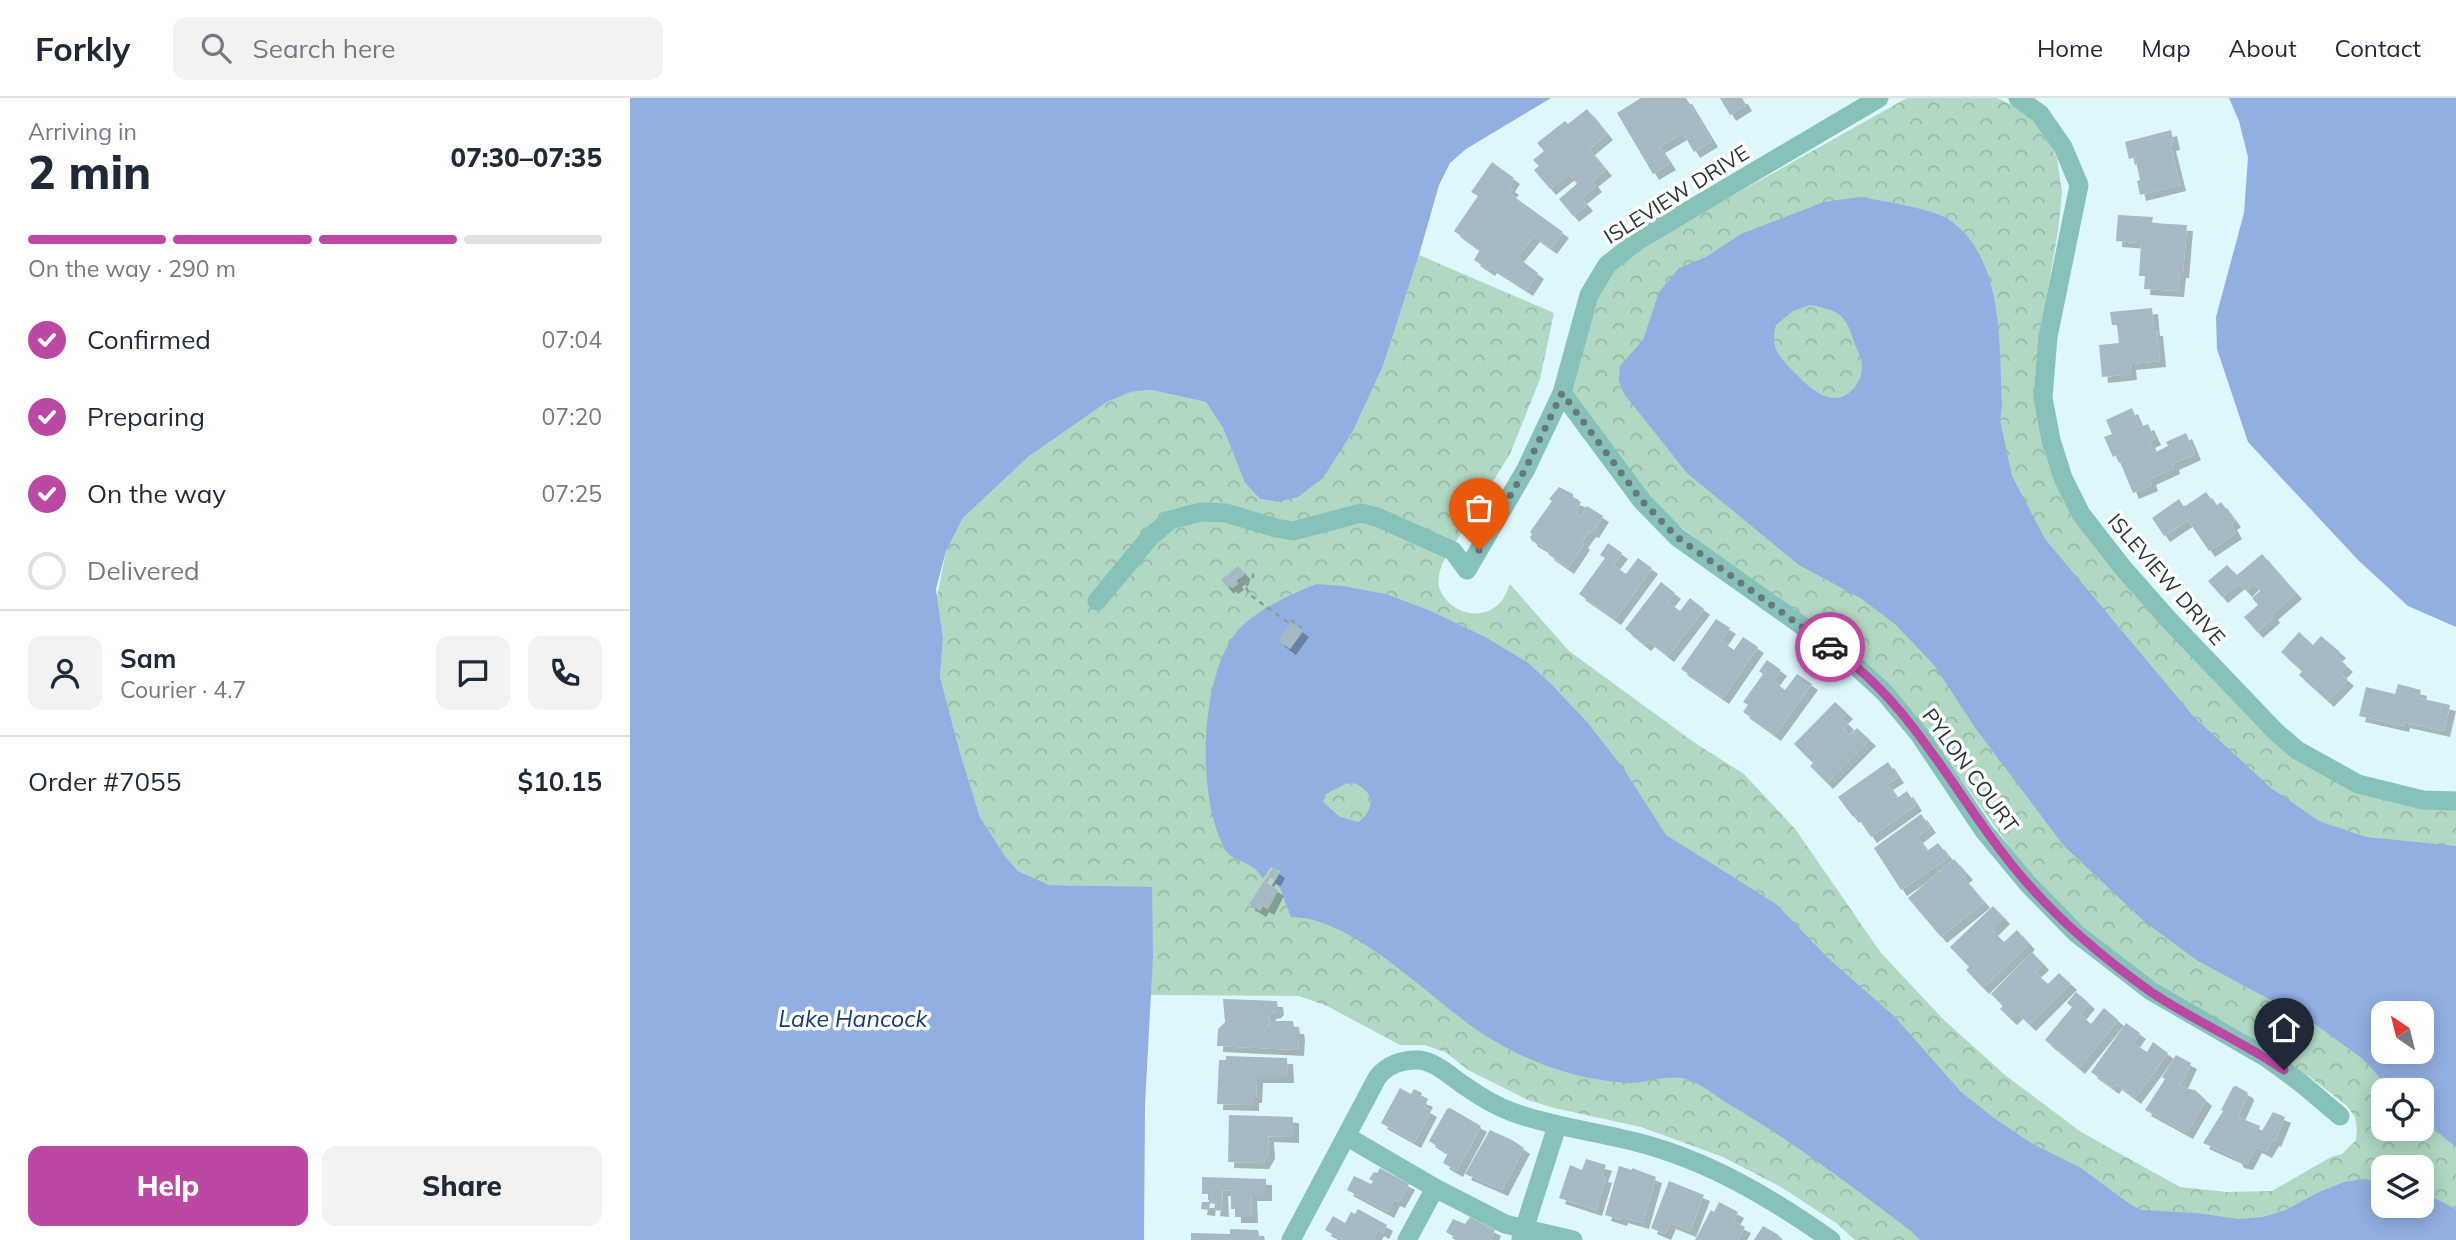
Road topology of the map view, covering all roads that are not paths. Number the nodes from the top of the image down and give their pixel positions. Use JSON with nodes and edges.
{"nodes":[{"id":1,"x":1879,"y":98,"type":"edge"},
{"id":2,"x":2018,"y":98,"type":"edge"},
{"id":3,"x":1562,"y":393,"type":"junction"},
{"id":4,"x":1097,"y":601,"type":"dead end"},
{"id":5,"x":2456,"y":801,"type":"edge"},
{"id":6,"x":2340,"y":1115,"type":"dead end"},
{"id":7,"x":1557,"y":1126,"type":"junction"},
{"id":8,"x":1346,"y":1136,"type":"junction"},
{"id":9,"x":1436,"y":1188,"type":"junction"},
{"id":10,"x":1522,"y":1235,"type":"edge"},
{"id":11,"x":1291,"y":1240,"type":"edge"},
{"id":12,"x":1407,"y":1240,"type":"edge"},
{"id":13,"x":1573,"y":1240,"type":"edge"},
{"id":14,"x":1831,"y":1240,"type":"edge"}],
"edges":[{"from":1,"to":3,"type":"street","name":"ISLEVIEW DRIVE"},
{"from":2,"to":5,"type":"street","name":"ISLEVIEW DRIVE"},
{"from":3,"to":4,"type":"street","name":"ISLEVIEW DRIVE"},
{"from":3,"to":6,"type":"street","name":"PYLON COURT"},
{"from":7,"to":8,"type":"street"},
{"from":7,"to":10,"type":"street"},
{"from":7,"to":14,"type":"street"},
{"from":8,"to":9,"type":"street"},
{"from":8,"to":11,"type":"street"},
{"from":9,"to":10,"type":"street"},
{"from":9,"to":12,"type":"street"},
{"from":10,"to":13,"type":"street"}]}
